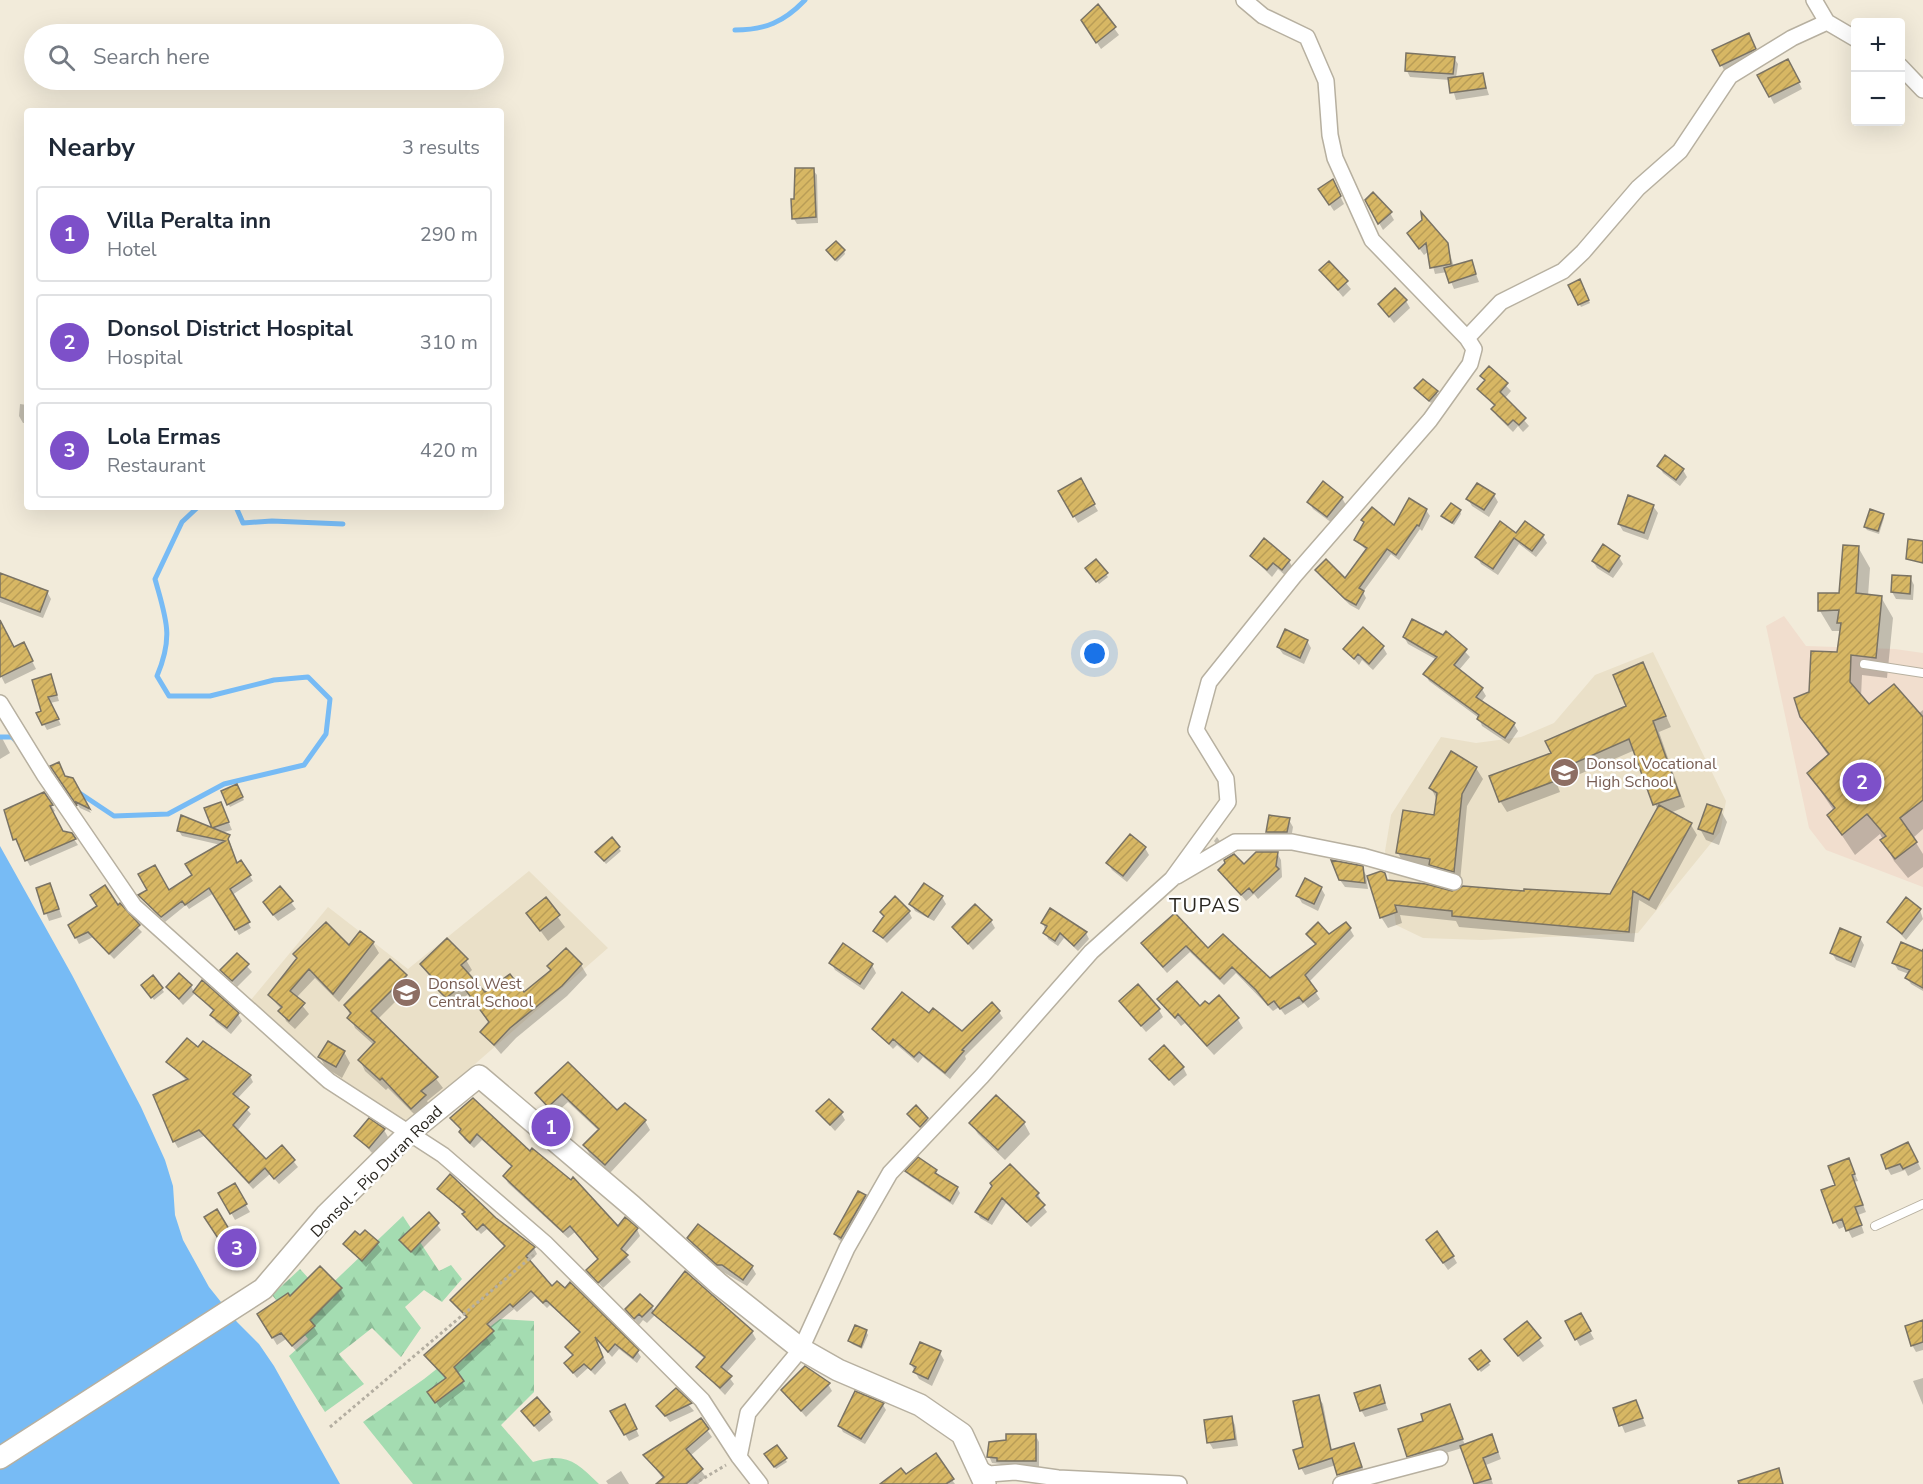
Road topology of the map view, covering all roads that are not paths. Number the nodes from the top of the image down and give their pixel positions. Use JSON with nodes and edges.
{"nodes":[{"id":1,"x":1244,"y":0,"type":"edge"},
{"id":2,"x":1814,"y":0,"type":"edge"},
{"id":3,"x":1827,"y":22,"type":"junction"},
{"id":4,"x":1851,"y":36,"type":"edge"},
{"id":5,"x":1905,"y":71,"type":"edge"},
{"id":6,"x":1923,"y":90,"type":"edge"},
{"id":7,"x":1467,"y":338,"type":"junction"},
{"id":8,"x":1864,"y":664,"type":"dead end"},
{"id":9,"x":1923,"y":673,"type":"edge"},
{"id":10,"x":0,"y":703,"type":"edge"},
{"id":11,"x":1172,"y":879,"type":"junction"},
{"id":12,"x":1454,"y":882,"type":"dead end"},
{"id":13,"x":410,"y":1133,"type":"junction"},
{"id":14,"x":1923,"y":1204,"type":"edge"},
{"id":15,"x":1875,"y":1226,"type":"dead end"},
{"id":16,"x":801,"y":1349,"type":"junction"},
{"id":17,"x":739,"y":1457,"type":"junction"},
{"id":18,"x":0,"y":1458,"type":"edge"},
{"id":19,"x":1440,"y":1458,"type":"dead end"},
{"id":20,"x":981,"y":1476,"type":"edge"},
{"id":21,"x":760,"y":1484,"type":"edge"},
{"id":22,"x":1179,"y":1484,"type":"edge"},
{"id":23,"x":1341,"y":1484,"type":"edge"}],
"edges":[{"from":1,"to":7,"type":"street"},
{"from":2,"to":3,"type":"street"},
{"from":3,"to":4,"type":"street"},
{"from":3,"to":7,"type":"street"},
{"from":5,"to":6,"type":"street"},
{"from":7,"to":11,"type":"street"},
{"from":8,"to":9,"type":"lane"},
{"from":10,"to":13,"type":"street"},
{"from":11,"to":12,"type":"street"},
{"from":11,"to":16,"type":"street"},
{"from":13,"to":16,"type":"main road","name":"Donsol - Pio Duran Road"},
{"from":13,"to":17,"type":"street"},
{"from":13,"to":18,"type":"main road","name":"Donsol - Pio Duran Road"},
{"from":14,"to":15,"type":"lane"},
{"from":16,"to":17,"type":"street"},
{"from":16,"to":20,"type":"main road","name":"Donsol - Pio Duran Road"},
{"from":17,"to":21,"type":"street"},
{"from":19,"to":23,"type":"street"},
{"from":20,"to":22,"type":"street"}]}
